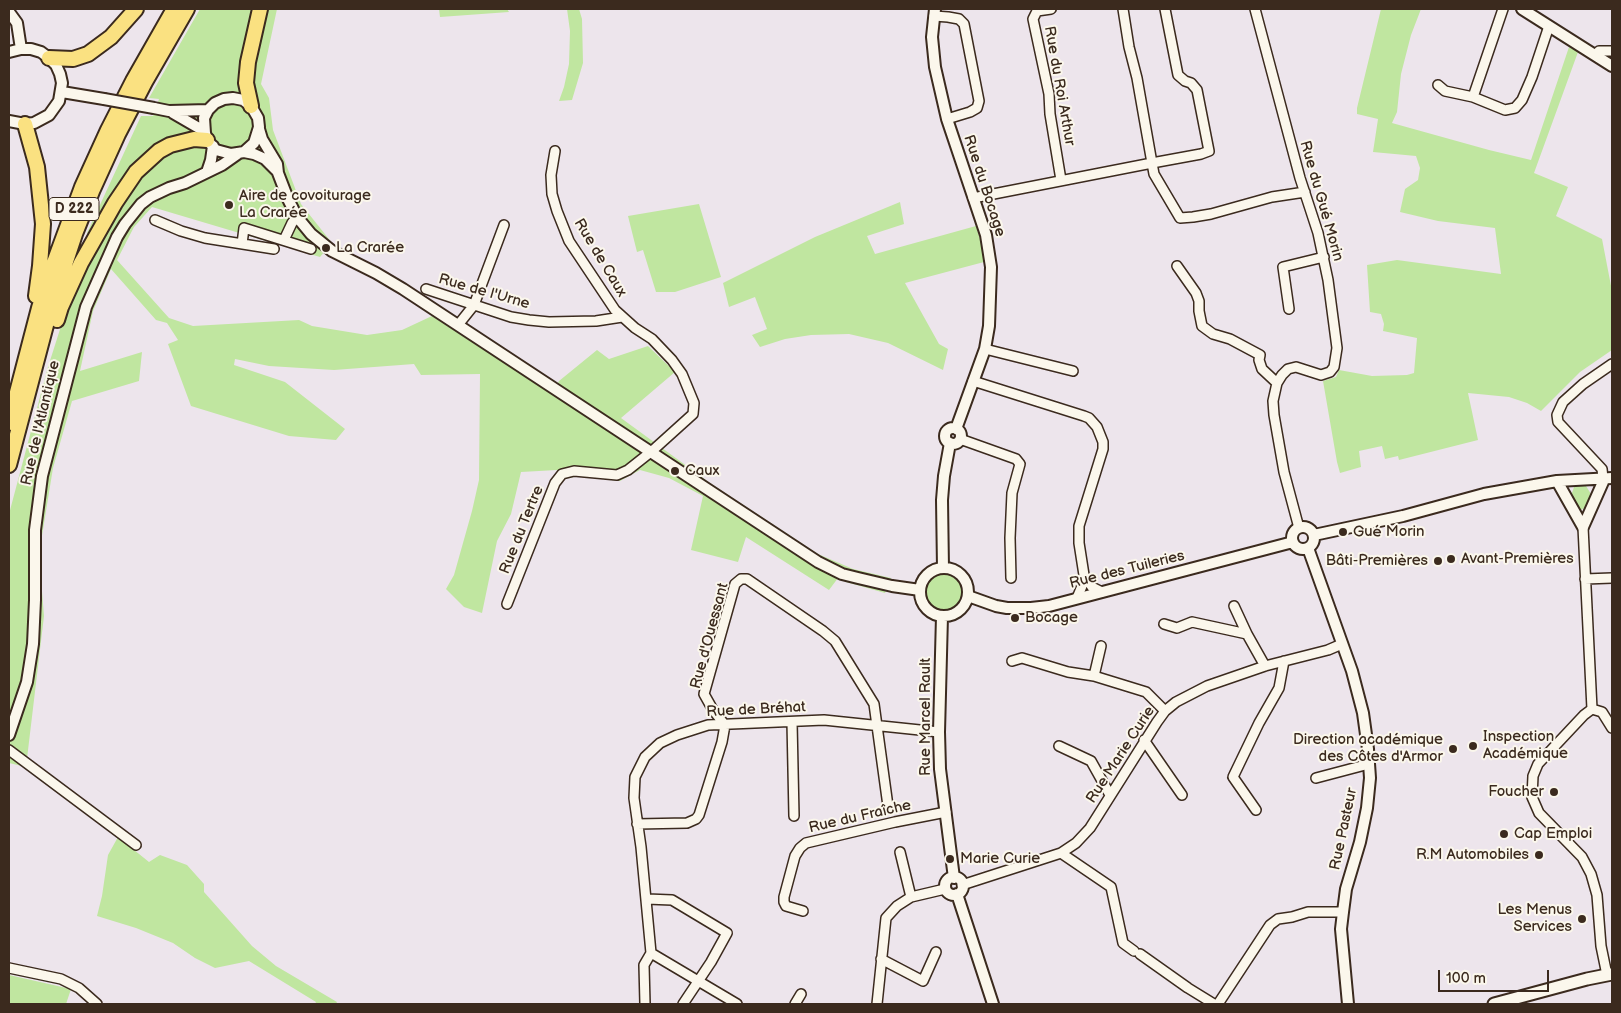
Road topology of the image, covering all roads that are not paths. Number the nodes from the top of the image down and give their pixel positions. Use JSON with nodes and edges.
{"nodes":[{"id":1,"x":136,"y":9,"type":"edge"},
{"id":2,"x":174,"y":9,"type":"edge"},
{"id":3,"x":187,"y":9,"type":"edge"},
{"id":4,"x":260,"y":9,"type":"edge"},
{"id":5,"x":1051,"y":9,"type":"edge"},
{"id":6,"x":1122,"y":9,"type":"edge"},
{"id":7,"x":1165,"y":9,"type":"edge"},
{"id":8,"x":1255,"y":9,"type":"edge"},
{"id":9,"x":1502,"y":9,"type":"edge"},
{"id":10,"x":1522,"y":9,"type":"edge"},
{"id":11,"x":9,"y":12,"type":"edge"},
{"id":12,"x":934,"y":12,"type":"edge"},
{"id":13,"x":1549,"y":26,"type":"junction"},
{"id":14,"x":22,"y":49,"type":"junction"},
{"id":15,"x":1612,"y":51,"type":"edge"},
{"id":16,"x":9,"y":52,"type":"edge"},
{"id":17,"x":1595,"y":55,"type":"junction"},
{"id":18,"x":49,"y":58,"type":"junction"},
{"id":19,"x":1612,"y":66,"type":"edge"},
{"id":20,"x":1438,"y":86,"type":"dead end"},
{"id":21,"x":62,"y":92,"type":"junction"},
{"id":22,"x":1473,"y":97,"type":"junction"},
{"id":23,"x":251,"y":106,"type":"junction"},
{"id":24,"x":208,"y":110,"type":"junction"},
{"id":25,"x":170,"y":111,"type":"junction"},
{"id":26,"x":947,"y":119,"type":"junction"},
{"id":27,"x":9,"y":121,"type":"edge"},
{"id":28,"x":25,"y":124,"type":"junction"},
{"id":29,"x":259,"y":129,"type":"junction"},
{"id":30,"x":208,"y":139,"type":"junction"},
{"id":31,"x":555,"y":151,"type":"dead end"},
{"id":32,"x":242,"y":152,"type":"junction"},
{"id":33,"x":1152,"y":163,"type":"junction"},
{"id":34,"x":207,"y":172,"type":"junction"},
{"id":35,"x":278,"y":173,"type":"junction"},
{"id":36,"x":1061,"y":180,"type":"junction"},
{"id":37,"x":1305,"y":192,"type":"junction"},
{"id":38,"x":973,"y":198,"type":"junction"},
{"id":39,"x":297,"y":217,"type":"junction"},
{"id":40,"x":154,"y":220,"type":"dead end"},
{"id":41,"x":504,"y":225,"type":"dead end"},
{"id":42,"x":284,"y":240,"type":"junction"},
{"id":43,"x":242,"y":244,"type":"junction"},
{"id":44,"x":274,"y":249,"type":"dead end"},
{"id":45,"x":311,"y":249,"type":"dead end"},
{"id":46,"x":1324,"y":257,"type":"junction"},
{"id":47,"x":1178,"y":266,"type":"dead end"},
{"id":48,"x":426,"y":289,"type":"dead end"},
{"id":49,"x":474,"y":305,"type":"junction"},
{"id":50,"x":1289,"y":309,"type":"dead end"},
{"id":51,"x":622,"y":317,"type":"junction"},
{"id":52,"x":458,"y":325,"type":"junction"},
{"id":53,"x":985,"y":349,"type":"junction"},
{"id":54,"x":1612,"y":364,"type":"edge"},
{"id":55,"x":1073,"y":371,"type":"dead end"},
{"id":56,"x":973,"y":381,"type":"junction"},
{"id":57,"x":1277,"y":382,"type":"junction"},
{"id":58,"x":15,"y":399,"type":"junction"},
{"id":59,"x":15,"y":421,"type":"edge"},
{"id":60,"x":955,"y":441,"type":"junction"},
{"id":61,"x":652,"y":451,"type":"junction"},
{"id":62,"x":9,"y":464,"type":"edge"},
{"id":63,"x":1608,"y":478,"type":"edge"},
{"id":64,"x":1557,"y":481,"type":"junction"},
{"id":65,"x":1583,"y":527,"type":"junction"},
{"id":66,"x":1299,"y":528,"type":"junction"},
{"id":67,"x":1314,"y":535,"type":"junction"},
{"id":68,"x":1293,"y":542,"type":"junction"},
{"id":69,"x":1308,"y":548,"type":"junction"},
{"id":70,"x":942,"y":568,"type":"junction"},
{"id":71,"x":1084,"y":575,"type":"junction"},
{"id":72,"x":1010,"y":578,"type":"dead end"},
{"id":73,"x":1612,"y":578,"type":"edge"},
{"id":74,"x":1586,"y":579,"type":"junction"},
{"id":75,"x":920,"y":590,"type":"junction"},
{"id":76,"x":1102,"y":592,"type":"junction"},
{"id":77,"x":968,"y":596,"type":"junction"},
{"id":78,"x":1077,"y":598,"type":"junction"},
{"id":79,"x":507,"y":604,"type":"dead end"},
{"id":80,"x":1234,"y":606,"type":"dead end"},
{"id":81,"x":942,"y":616,"type":"junction"},
{"id":82,"x":1164,"y":624,"type":"dead end"},
{"id":83,"x":1247,"y":634,"type":"junction"},
{"id":84,"x":1342,"y":644,"type":"junction"},
{"id":85,"x":1100,"y":646,"type":"dead end"},
{"id":86,"x":1012,"y":661,"type":"dead end"},
{"id":87,"x":1284,"y":661,"type":"junction"},
{"id":88,"x":1265,"y":666,"type":"junction"},
{"id":89,"x":1094,"y":676,"type":"junction"},
{"id":90,"x":1592,"y":709,"type":"junction"},
{"id":91,"x":1165,"y":712,"type":"junction"},
{"id":92,"x":792,"y":722,"type":"junction"},
{"id":93,"x":725,"y":725,"type":"junction"},
{"id":94,"x":876,"y":726,"type":"junction"},
{"id":95,"x":1612,"y":728,"type":"edge"},
{"id":96,"x":939,"y":732,"type":"junction"},
{"id":97,"x":9,"y":735,"type":"edge"},
{"id":98,"x":1144,"y":740,"type":"junction"},
{"id":99,"x":1059,"y":746,"type":"dead end"},
{"id":100,"x":9,"y":750,"type":"edge"},
{"id":101,"x":1369,"y":764,"type":"junction"},
{"id":102,"x":1316,"y":778,"type":"dead end"},
{"id":103,"x":1110,"y":795,"type":"junction"},
{"id":104,"x":1182,"y":795,"type":"dead end"},
{"id":105,"x":888,"y":806,"type":"dead end"},
{"id":106,"x":1256,"y":810,"type":"dead end"},
{"id":107,"x":946,"y":812,"type":"junction"},
{"id":108,"x":794,"y":816,"type":"dead end"},
{"id":109,"x":637,"y":824,"type":"junction"},
{"id":110,"x":136,"y":845,"type":"dead end"},
{"id":111,"x":900,"y":852,"type":"dead end"},
{"id":112,"x":1062,"y":853,"type":"junction"},
{"id":113,"x":954,"y":878,"type":"junction"},
{"id":114,"x":945,"y":889,"type":"junction"},
{"id":115,"x":960,"y":890,"type":"junction"},
{"id":116,"x":911,"y":897,"type":"junction"},
{"id":117,"x":647,"y":899,"type":"junction"},
{"id":118,"x":803,"y":910,"type":"dead end"},
{"id":119,"x":1342,"y":912,"type":"junction"},
{"id":120,"x":936,"y":952,"type":"dead end"},
{"id":121,"x":651,"y":953,"type":"junction"},
{"id":122,"x":881,"y":959,"type":"junction"},
{"id":123,"x":9,"y":968,"type":"edge"},
{"id":124,"x":1609,"y":975,"type":"edge"},
{"id":125,"x":698,"y":981,"type":"junction"},
{"id":126,"x":801,"y":994,"type":"dead end"},
{"id":127,"x":97,"y":1004,"type":"edge"},
{"id":128,"x":645,"y":1004,"type":"edge"},
{"id":129,"x":683,"y":1004,"type":"edge"},
{"id":130,"x":737,"y":1004,"type":"edge"},
{"id":131,"x":795,"y":1004,"type":"edge"},
{"id":132,"x":877,"y":1004,"type":"edge"},
{"id":133,"x":993,"y":1004,"type":"edge"},
{"id":134,"x":1214,"y":1004,"type":"edge"},
{"id":135,"x":1218,"y":1004,"type":"edge"},
{"id":136,"x":1348,"y":1004,"type":"edge"},
{"id":137,"x":1494,"y":1004,"type":"edge"}],
"edges":[{"from":1,"to":18,"type":"highway"},
{"from":2,"to":58,"type":"highway","number":"D 222"},
{"from":3,"to":59,"type":"highway","number":"D 222"},
{"from":4,"to":23,"type":"highway"},
{"from":5,"to":36,"type":"street","name":"Rue du Roi Arthur"},
{"from":6,"to":33,"type":"street"},
{"from":7,"to":33,"type":"street"},
{"from":8,"to":37,"type":"street","name":"Rue du Gué Morin"},
{"from":9,"to":22,"type":"street"},
{"from":10,"to":13,"type":"street"},
{"from":11,"to":14,"type":"street"},
{"from":12,"to":26,"type":"street","name":"Rue du Bocage"},
{"from":12,"to":26,"type":"street"},
{"from":13,"to":17,"type":"street"},
{"from":13,"to":22,"type":"street"},
{"from":14,"to":16,"type":"street"},
{"from":14,"to":18,"type":"street"},
{"from":15,"to":17,"type":"street"},
{"from":17,"to":19,"type":"street"},
{"from":18,"to":21,"type":"street"},
{"from":20,"to":22,"type":"street"},
{"from":21,"to":25,"type":"street","bridge":true},
{"from":21,"to":28,"type":"street"},
{"from":23,"to":24,"type":"street"},
{"from":23,"to":29,"type":"street"},
{"from":24,"to":25,"type":"street"},
{"from":24,"to":30,"type":"street"},
{"from":25,"to":30,"type":"street"},
{"from":26,"to":38,"type":"street","name":"Rue du Bocage"},
{"from":27,"to":28,"type":"street"},
{"from":28,"to":58,"type":"highway"},
{"from":29,"to":32,"type":"street"},
{"from":29,"to":35,"type":"street"},
{"from":30,"to":32,"type":"street"},
{"from":30,"to":34,"type":"street"},
{"from":30,"to":59,"type":"highway"},
{"from":31,"to":51,"type":"street","name":"Rue de Caux"},
{"from":32,"to":34,"type":"street","name":"Rue de l'Atlantique"},
{"from":32,"to":35,"type":"street"},
{"from":33,"to":36,"type":"street"},
{"from":33,"to":37,"type":"street"},
{"from":34,"to":97,"type":"street","name":"Rue de l'Atlantique"},
{"from":35,"to":39,"type":"street"},
{"from":36,"to":38,"type":"street"},
{"from":37,"to":46,"type":"street","name":"Rue du Gué Morin"},
{"from":38,"to":53,"type":"street","name":"Rue du Bocage"},
{"from":39,"to":42,"type":"street"},
{"from":39,"to":52,"type":"street"},
{"from":40,"to":43,"type":"street"},
{"from":41,"to":49,"type":"street"},
{"from":42,"to":43,"type":"street"},
{"from":42,"to":45,"type":"street"},
{"from":43,"to":44,"type":"street"},
{"from":46,"to":50,"type":"street"},
{"from":46,"to":57,"type":"street","name":"Rue du Gué Morin"},
{"from":47,"to":57,"type":"street"},
{"from":48,"to":49,"type":"street","name":"Rue de l'Urne"},
{"from":49,"to":51,"type":"street","name":"Rue de l'Urne"},
{"from":49,"to":52,"type":"street"},
{"from":51,"to":61,"type":"street"},
{"from":52,"to":61,"type":"street"},
{"from":53,"to":55,"type":"street"},
{"from":53,"to":56,"type":"street","name":"Rue du Bocage"},
{"from":54,"to":63,"type":"street"},
{"from":56,"to":60,"type":"street","name":"Rue du Bocage"},
{"from":56,"to":71,"type":"street"},
{"from":57,"to":66,"type":"street"},
{"from":58,"to":59,"type":"highway","number":"D 222"},
{"from":59,"to":62,"type":"highway","number":"D 222"},
{"from":60,"to":70,"type":"street"},
{"from":60,"to":72,"type":"street"},
{"from":61,"to":75,"type":"street"},
{"from":61,"to":79,"type":"street","name":"Rue du Tertre"},
{"from":63,"to":64,"type":"street"},
{"from":63,"to":65,"type":"street"},
{"from":64,"to":65,"type":"street"},
{"from":64,"to":67,"type":"street"},
{"from":65,"to":74,"type":"street"},
{"from":66,"to":67,"type":"street"},
{"from":66,"to":68,"type":"street"},
{"from":67,"to":69,"type":"street"},
{"from":68,"to":69,"type":"street"},
{"from":68,"to":76,"type":"street","name":"Rue des Tuileries"},
{"from":69,"to":84,"type":"street","name":"Rue Pasteur"},
{"from":70,"to":75,"type":"street"},
{"from":70,"to":77,"type":"street"},
{"from":71,"to":76,"type":"street"},
{"from":71,"to":78,"type":"street"},
{"from":73,"to":74,"type":"street"},
{"from":74,"to":90,"type":"street"},
{"from":75,"to":81,"type":"street"},
{"from":76,"to":78,"type":"street","name":"Rue des Tuileries"},
{"from":77,"to":78,"type":"street","name":"Rue des Tuileries"},
{"from":77,"to":81,"type":"street"},
{"from":80,"to":83,"type":"street"},
{"from":81,"to":96,"type":"street","name":"Rue Marcel Rault"},
{"from":82,"to":83,"type":"street"},
{"from":83,"to":88,"type":"street"},
{"from":84,"to":87,"type":"street","name":"Rue Marie Curie"},
{"from":84,"to":101,"type":"street","name":"Rue Pasteur"},
{"from":85,"to":89,"type":"street"},
{"from":86,"to":89,"type":"street"},
{"from":87,"to":88,"type":"street","name":"Rue Marie Curie"},
{"from":87,"to":106,"type":"street"},
{"from":88,"to":91,"type":"street","name":"Rue Marie Curie"},
{"from":89,"to":91,"type":"street"},
{"from":90,"to":95,"type":"street"},
{"from":90,"to":124,"type":"street"},
{"from":91,"to":98,"type":"street","name":"Rue Marie Curie"},
{"from":92,"to":93,"type":"street","name":"Rue de Bréhat"},
{"from":92,"to":94,"type":"street","name":"Rue de Bréhat"},
{"from":92,"to":108,"type":"street"},
{"from":93,"to":94,"type":"street","name":"Rue d'Ouessant"},
{"from":93,"to":109,"type":"street","name":"Rue de Bréhat"},
{"from":93,"to":109,"type":"street"},
{"from":94,"to":96,"type":"street","name":"Rue de Bréhat"},
{"from":94,"to":105,"type":"street"},
{"from":96,"to":107,"type":"street","name":"Rue Marcel Rault"},
{"from":98,"to":103,"type":"street","name":"Rue Marie Curie"},
{"from":98,"to":104,"type":"street"},
{"from":99,"to":103,"type":"street"},
{"from":100,"to":110,"type":"street"},
{"from":101,"to":102,"type":"street"},
{"from":101,"to":119,"type":"street","name":"Rue Pasteur"},
{"from":103,"to":112,"type":"street","name":"Rue Marie Curie"},
{"from":107,"to":113,"type":"street","name":"Rue Marcel Rault"},
{"from":107,"to":118,"type":"street","name":"Rue du Fraîche"},
{"from":109,"to":117,"type":"street","name":"Rue de Bréhat"},
{"from":111,"to":116,"type":"street"},
{"from":112,"to":115,"type":"street","name":"Rue Marie Curie"},
{"from":112,"to":134,"type":"street"},
{"from":113,"to":114,"type":"street"},
{"from":113,"to":115,"type":"street"},
{"from":114,"to":115,"type":"street"},
{"from":114,"to":116,"type":"street"},
{"from":115,"to":133,"type":"street"},
{"from":116,"to":122,"type":"street"},
{"from":117,"to":121,"type":"street","name":"Rue de Bréhat"},
{"from":117,"to":125,"type":"street"},
{"from":119,"to":135,"type":"street"},
{"from":119,"to":136,"type":"street","name":"Rue Pasteur"},
{"from":120,"to":122,"type":"street"},
{"from":121,"to":125,"type":"street"},
{"from":121,"to":128,"type":"street"},
{"from":122,"to":132,"type":"street"},
{"from":123,"to":127,"type":"street"},
{"from":124,"to":137,"type":"main road"},
{"from":125,"to":129,"type":"street"},
{"from":125,"to":130,"type":"street"},
{"from":126,"to":131,"type":"street"}]}
